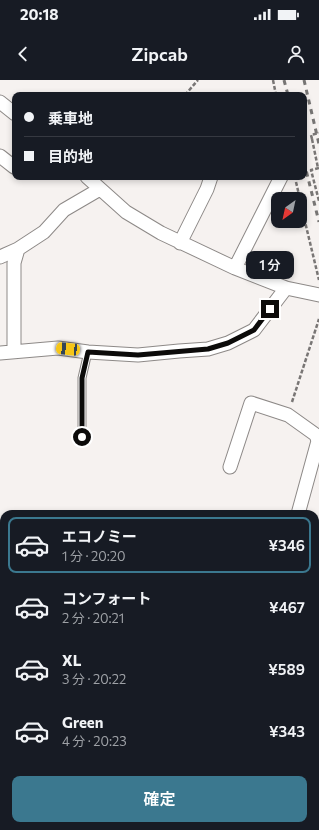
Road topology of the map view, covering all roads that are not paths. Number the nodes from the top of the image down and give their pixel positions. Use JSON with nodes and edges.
{"nodes":[{"id":1,"x":0,"y":102,"type":"edge"},
{"id":2,"x":12,"y":112,"type":"edge"},
{"id":3,"x":0,"y":156,"type":"edge"},
{"id":4,"x":12,"y":165,"type":"edge"},
{"id":5,"x":90,"y":180,"type":"edge"},
{"id":6,"x":210,"y":180,"type":"edge"},
{"id":7,"x":279,"y":180,"type":"edge"},
{"id":8,"x":100,"y":189,"type":"junction"},
{"id":9,"x":180,"y":243,"type":"junction"},
{"id":10,"x":18,"y":249,"type":"junction"},
{"id":11,"x":0,"y":257,"type":"edge"},
{"id":12,"x":235,"y":268,"type":"junction"},
{"id":13,"x":286,"y":288,"type":"junction"},
{"id":14,"x":319,"y":295,"type":"edge"},
{"id":15,"x":14,"y":351,"type":"junction"},
{"id":16,"x":88,"y":352,"type":"junction"},
{"id":17,"x":0,"y":353,"type":"edge"},
{"id":18,"x":82,"y":437,"type":"dead end"},
{"id":19,"x":230,"y":467,"type":"dead end"},
{"id":20,"x":299,"y":510,"type":"edge"}],
"edges":[{"from":1,"to":2,"type":"street"},
{"from":3,"to":4,"type":"street"},
{"from":5,"to":8,"type":"street"},
{"from":6,"to":9,"type":"street"},
{"from":7,"to":12,"type":"street"},
{"from":8,"to":9,"type":"street"},
{"from":8,"to":10,"type":"street"},
{"from":9,"to":12,"type":"street"},
{"from":10,"to":11,"type":"street"},
{"from":10,"to":15,"type":"street"},
{"from":12,"to":13,"type":"street"},
{"from":13,"to":14,"type":"street"},
{"from":13,"to":16,"type":"street"},
{"from":15,"to":16,"type":"street"},
{"from":15,"to":17,"type":"street"},
{"from":16,"to":18,"type":"lane"},
{"from":19,"to":20,"type":"street"}]}
